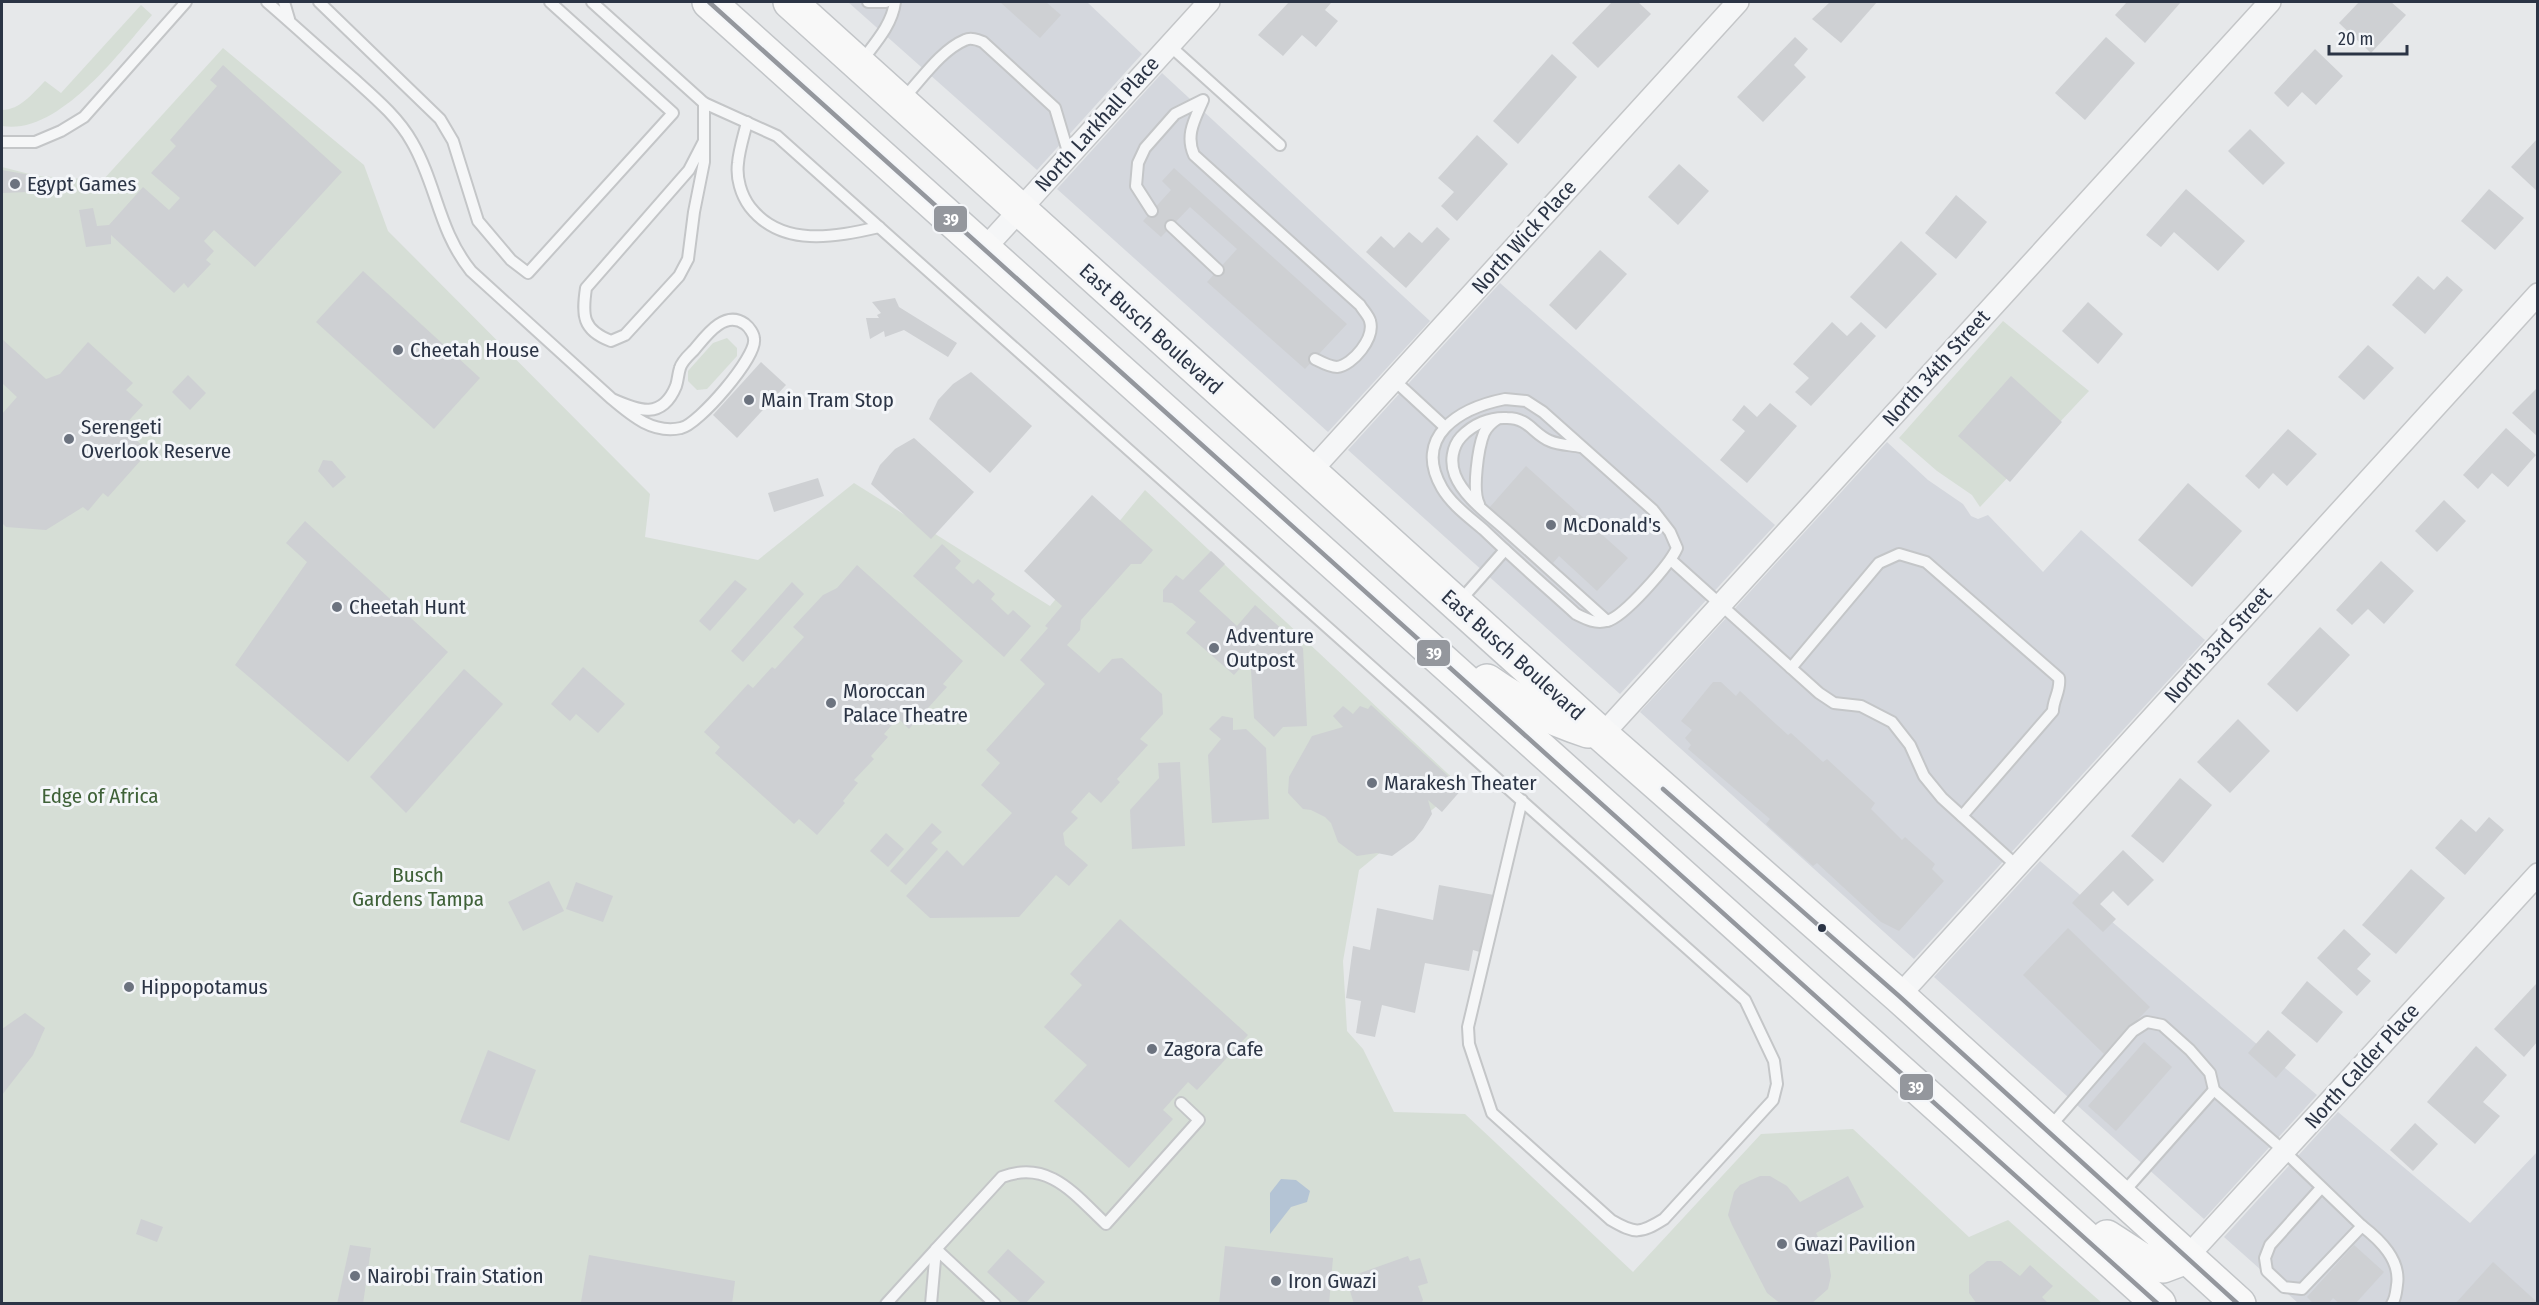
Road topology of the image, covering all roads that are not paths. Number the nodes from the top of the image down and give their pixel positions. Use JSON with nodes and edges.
{"nodes":[{"id":1,"x":186,"y":2,"type":"edge"},
{"id":2,"x":267,"y":2,"type":"edge"},
{"id":3,"x":284,"y":2,"type":"edge"},
{"id":4,"x":319,"y":2,"type":"edge"},
{"id":5,"x":550,"y":2,"type":"edge"},
{"id":6,"x":592,"y":2,"type":"edge"},
{"id":7,"x":709,"y":2,"type":"edge"},
{"id":8,"x":790,"y":2,"type":"edge"},
{"id":9,"x":868,"y":2,"type":"edge"},
{"id":10,"x":886,"y":2,"type":"edge"},
{"id":11,"x":895,"y":2,"type":"edge"},
{"id":12,"x":1209,"y":2,"type":"edge"},
{"id":13,"x":1738,"y":2,"type":"edge"},
{"id":14,"x":2270,"y":2,"type":"edge"},
{"id":15,"x":290,"y":22,"type":"junction"},
{"id":16,"x":1169,"y":45,"type":"junction"},
{"id":17,"x":859,"y":64,"type":"junction"},
{"id":18,"x":1215,"y":87,"type":"junction"},
{"id":19,"x":1203,"y":100,"type":"junction"},
{"id":20,"x":900,"y":102,"type":"junction"},
{"id":21,"x":704,"y":103,"type":"junction"},
{"id":22,"x":747,"y":122,"type":"junction"},
{"id":23,"x":704,"y":141,"type":"junction"},
{"id":24,"x":2,"y":142,"type":"edge"},
{"id":25,"x":1280,"y":145,"type":"dead end"},
{"id":26,"x":1069,"y":155,"type":"junction"},
{"id":27,"x":1019,"y":210,"type":"junction"},
{"id":28,"x":1152,"y":211,"type":"dead end"},
{"id":29,"x":1171,"y":226,"type":"dead end"},
{"id":30,"x":879,"y":227,"type":"junction"},
{"id":31,"x":986,"y":247,"type":"junction"},
{"id":32,"x":1218,"y":270,"type":"dead end"},
{"id":33,"x":2538,"y":294,"type":"edge"},
{"id":34,"x":1315,"y":359,"type":"dead end"},
{"id":35,"x":1394,"y":380,"type":"junction"},
{"id":36,"x":612,"y":399,"type":"junction"},
{"id":37,"x":1497,"y":418,"type":"junction"},
{"id":38,"x":1446,"y":427,"type":"junction"},
{"id":39,"x":1582,"y":447,"type":"junction"},
{"id":40,"x":1310,"y":472,"type":"junction"},
{"id":41,"x":1480,"y":506,"type":"junction"},
{"id":42,"x":1505,"y":550,"type":"junction"},
{"id":43,"x":1671,"y":560,"type":"junction"},
{"id":44,"x":1365,"y":592,"type":"junction"},
{"id":45,"x":1457,"y":604,"type":"junction"},
{"id":46,"x":1720,"y":604,"type":"junction"},
{"id":47,"x":1607,"y":621,"type":"junction"},
{"id":48,"x":1791,"y":668,"type":"junction"},
{"id":49,"x":1602,"y":735,"type":"junction"},
{"id":50,"x":1522,"y":800,"type":"junction"},
{"id":51,"x":1962,"y":816,"type":"junction"},
{"id":52,"x":2017,"y":866,"type":"junction"},
{"id":53,"x":2538,"y":874,"type":"edge"},
{"id":54,"x":1899,"y":996,"type":"junction"},
{"id":55,"x":2214,"y":1090,"type":"junction"},
{"id":56,"x":1181,"y":1103,"type":"dead end"},
{"id":57,"x":1937,"y":1105,"type":"junction"},
{"id":58,"x":2046,"y":1131,"type":"junction"},
{"id":59,"x":2284,"y":1151,"type":"junction"},
{"id":60,"x":2321,"y":1188,"type":"junction"},
{"id":61,"x":2119,"y":1196,"type":"junction"},
{"id":62,"x":2362,"y":1226,"type":"junction"},
{"id":63,"x":936,"y":1249,"type":"junction"},
{"id":64,"x":2187,"y":1257,"type":"junction"},
{"id":65,"x":886,"y":1304,"type":"edge"},
{"id":66,"x":931,"y":1304,"type":"edge"},
{"id":67,"x":995,"y":1304,"type":"edge"},
{"id":68,"x":2159,"y":1304,"type":"edge"},
{"id":69,"x":2239,"y":1304,"type":"edge"},
{"id":70,"x":2392,"y":1304,"type":"edge"}],
"edges":[{"from":1,"to":24,"type":"lane"},
{"from":2,"to":15,"type":"lane"},
{"from":3,"to":15,"type":"lane"},
{"from":4,"to":5,"type":"lane"},
{"from":6,"to":21,"type":"lane"},
{"from":7,"to":31,"type":"main road"},
{"from":8,"to":17,"type":"main road","name":"East Busch Boulevard"},
{"from":9,"to":10,"type":"lane"},
{"from":11,"to":17,"type":"lane"},
{"from":12,"to":16,"type":"street","name":"North Larkhall Place"},
{"from":13,"to":35,"type":"street","name":"North Wick Place"},
{"from":14,"to":46,"type":"street","name":"North 34th Street"},
{"from":15,"to":36,"type":"lane"},
{"from":16,"to":18,"type":"lane"},
{"from":16,"to":26,"type":"street","name":"North Larkhall Place"},
{"from":17,"to":20,"type":"main road","name":"East Busch Boulevard"},
{"from":18,"to":19,"type":"lane"},
{"from":18,"to":25,"type":"lane"},
{"from":19,"to":28,"type":"lane"},
{"from":19,"to":34,"type":"lane"},
{"from":20,"to":26,"type":"lane"},
{"from":20,"to":27,"type":"main road","name":"East Busch Boulevard"},
{"from":21,"to":22,"type":"lane"},
{"from":21,"to":23,"type":"lane"},
{"from":22,"to":30,"type":"lane"},
{"from":22,"to":30,"type":"lane"},
{"from":23,"to":23,"type":"lane"},
{"from":26,"to":27,"type":"street","name":"North Larkhall Place"},
{"from":27,"to":31,"type":"street","name":"North Larkhall Place"},
{"from":27,"to":40,"type":"main road","name":"East Busch Boulevard"},
{"from":29,"to":32,"type":"lane"},
{"from":30,"to":50,"type":"lane"},
{"from":31,"to":44,"type":"main road"},
{"from":33,"to":52,"type":"street","name":"North 33rd Street"},
{"from":35,"to":38,"type":"lane"},
{"from":35,"to":40,"type":"street","name":"North Wick Place"},
{"from":36,"to":36,"type":"lane"},
{"from":37,"to":39,"type":"lane"},
{"from":37,"to":41,"type":"lane"},
{"from":37,"to":41,"type":"lane"},
{"from":38,"to":39,"type":"lane"},
{"from":38,"to":42,"type":"lane"},
{"from":39,"to":43,"type":"lane"},
{"from":40,"to":45,"type":"main road","name":"East Busch Boulevard"},
{"from":41,"to":47,"type":"lane"},
{"from":42,"to":45,"type":"lane"},
{"from":42,"to":47,"type":"lane"},
{"from":43,"to":46,"type":"lane"},
{"from":43,"to":47,"type":"lane"},
{"from":44,"to":49,"type":"main road"},
{"from":44,"to":57,"type":"main road"},
{"from":45,"to":49,"type":"main road","name":"East Busch Boulevard"},
{"from":46,"to":48,"type":"lane"},
{"from":46,"to":49,"type":"street","name":"North 34th Street"},
{"from":48,"to":51,"type":"lane"},
{"from":48,"to":51,"type":"lane"},
{"from":49,"to":54,"type":"main road","name":"East Busch Boulevard"},
{"from":50,"to":50,"type":"lane"},
{"from":51,"to":52,"type":"lane"},
{"from":52,"to":54,"type":"street","name":"North 33rd Street"},
{"from":53,"to":59,"type":"street","name":"North Calder Place"},
{"from":54,"to":58,"type":"main road","name":"East Busch Boulevard"},
{"from":55,"to":58,"type":"lane"},
{"from":55,"to":59,"type":"lane"},
{"from":55,"to":61,"type":"lane"},
{"from":56,"to":63,"type":"lane"},
{"from":57,"to":64,"type":"main road"},
{"from":57,"to":68,"type":"main road"},
{"from":58,"to":61,"type":"main road","name":"East Busch Boulevard"},
{"from":59,"to":60,"type":"lane"},
{"from":59,"to":64,"type":"street","name":"North Calder Place"},
{"from":60,"to":62,"type":"lane"},
{"from":60,"to":62,"type":"lane"},
{"from":61,"to":64,"type":"main road","name":"East Busch Boulevard"},
{"from":62,"to":70,"type":"lane"},
{"from":63,"to":65,"type":"lane"},
{"from":63,"to":66,"type":"lane"},
{"from":63,"to":67,"type":"lane"},
{"from":64,"to":69,"type":"main road","name":"East Busch Boulevard"}]}
